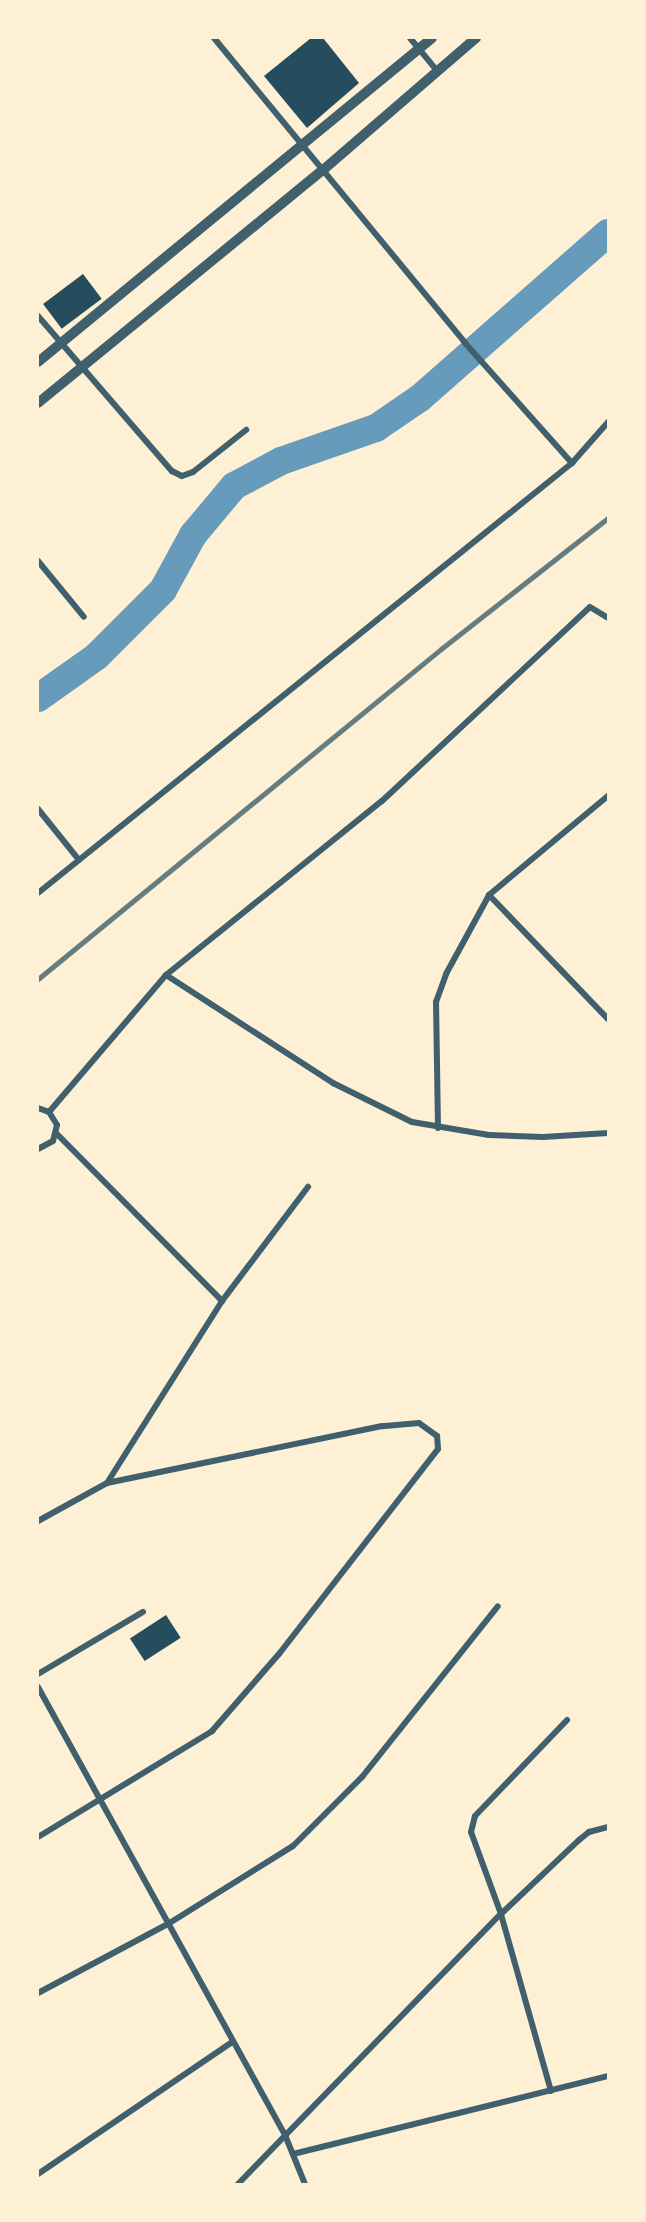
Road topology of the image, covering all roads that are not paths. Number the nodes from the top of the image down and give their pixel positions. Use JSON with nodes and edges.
{"nodes":[{"id":1,"x":214,"y":38,"type":"edge"},
{"id":2,"x":410,"y":38,"type":"edge"},
{"id":3,"x":432,"y":38,"type":"edge"},
{"id":4,"x":476,"y":38,"type":"edge"},
{"id":5,"x":419,"y":48,"type":"junction"},
{"id":6,"x":438,"y":72,"type":"junction"},
{"id":7,"x":303,"y":146,"type":"junction"},
{"id":8,"x":323,"y":170,"type":"junction"},
{"id":9,"x":38,"y":316,"type":"edge"},
{"id":10,"x":60,"y":343,"type":"junction"},
{"id":11,"x":38,"y":362,"type":"edge"},
{"id":12,"x":81,"y":366,"type":"junction"},
{"id":13,"x":38,"y":404,"type":"edge"},
{"id":14,"x":609,"y":422,"type":"edge"},
{"id":15,"x":246,"y":430,"type":"dead end"},
{"id":16,"x":572,"y":463,"type":"junction"},
{"id":17,"x":38,"y":561,"type":"edge"},
{"id":18,"x":84,"y":617,"type":"dead end"},
{"id":19,"x":609,"y":618,"type":"edge"},
{"id":20,"x":609,"y":796,"type":"edge"},
{"id":21,"x":38,"y":809,"type":"edge"},
{"id":22,"x":79,"y":860,"type":"junction"},
{"id":23,"x":38,"y":893,"type":"edge"},
{"id":24,"x":489,"y":895,"type":"junction"},
{"id":25,"x":166,"y":975,"type":"junction"},
{"id":26,"x":609,"y":1019,"type":"edge"},
{"id":27,"x":38,"y":1108,"type":"edge"},
{"id":28,"x":49,"y":1112,"type":"junction"},
{"id":29,"x":438,"y":1128,"type":"junction"},
{"id":30,"x":609,"y":1133,"type":"edge"},
{"id":31,"x":57,"y":1134,"type":"junction"},
{"id":32,"x":38,"y":1149,"type":"edge"},
{"id":33,"x":308,"y":1187,"type":"dead end"},
{"id":34,"x":222,"y":1301,"type":"junction"},
{"id":35,"x":107,"y":1483,"type":"junction"},
{"id":36,"x":38,"y":1521,"type":"edge"},
{"id":37,"x":498,"y":1606,"type":"dead end"},
{"id":38,"x":143,"y":1612,"type":"dead end"},
{"id":39,"x":38,"y":1674,"type":"edge"},
{"id":40,"x":38,"y":1687,"type":"edge"},
{"id":41,"x":567,"y":1720,"type":"dead end"},
{"id":42,"x":101,"y":1801,"type":"junction"},
{"id":43,"x":609,"y":1827,"type":"edge"},
{"id":44,"x":38,"y":1838,"type":"edge"},
{"id":45,"x":501,"y":1914,"type":"junction"},
{"id":46,"x":168,"y":1924,"type":"junction"},
{"id":47,"x":38,"y":1993,"type":"edge"},
{"id":48,"x":231,"y":2043,"type":"junction"},
{"id":49,"x":609,"y":2076,"type":"edge"},
{"id":50,"x":552,"y":2091,"type":"junction"},
{"id":51,"x":285,"y":2135,"type":"junction"},
{"id":52,"x":293,"y":2154,"type":"junction"},
{"id":53,"x":38,"y":2174,"type":"edge"},
{"id":54,"x":238,"y":2184,"type":"edge"},
{"id":55,"x":306,"y":2184,"type":"edge"}],
"edges":[{"from":1,"to":7,"type":"street"},
{"from":2,"to":5,"type":"street"},
{"from":3,"to":5,"type":"street"},
{"from":4,"to":6,"type":"street"},
{"from":5,"to":6,"type":"street"},
{"from":5,"to":7,"type":"street"},
{"from":6,"to":8,"type":"street"},
{"from":7,"to":8,"type":"street"},
{"from":7,"to":10,"type":"street"},
{"from":8,"to":12,"type":"street"},
{"from":8,"to":16,"type":"street"},
{"from":9,"to":10,"type":"street"},
{"from":10,"to":11,"type":"street"},
{"from":10,"to":12,"type":"street"},
{"from":12,"to":13,"type":"street"},
{"from":12,"to":15,"type":"street"},
{"from":14,"to":16,"type":"street"},
{"from":16,"to":22,"type":"street"},
{"from":17,"to":18,"type":"street"},
{"from":19,"to":25,"type":"street"},
{"from":20,"to":24,"type":"street"},
{"from":21,"to":22,"type":"street"},
{"from":22,"to":23,"type":"street"},
{"from":24,"to":26,"type":"street"},
{"from":24,"to":29,"type":"street"},
{"from":25,"to":28,"type":"street"},
{"from":25,"to":29,"type":"street"},
{"from":27,"to":28,"type":"street"},
{"from":28,"to":31,"type":"street"},
{"from":29,"to":30,"type":"street"},
{"from":31,"to":32,"type":"street"},
{"from":31,"to":34,"type":"street"},
{"from":33,"to":34,"type":"street"},
{"from":34,"to":35,"type":"street"},
{"from":35,"to":36,"type":"street"},
{"from":35,"to":42,"type":"street"},
{"from":37,"to":46,"type":"street"},
{"from":38,"to":39,"type":"street"},
{"from":40,"to":42,"type":"street"},
{"from":41,"to":45,"type":"street"},
{"from":42,"to":44,"type":"street"},
{"from":42,"to":46,"type":"street"},
{"from":43,"to":45,"type":"street"},
{"from":45,"to":50,"type":"street"},
{"from":45,"to":51,"type":"street"},
{"from":46,"to":47,"type":"street"},
{"from":46,"to":48,"type":"street"},
{"from":48,"to":51,"type":"street"},
{"from":48,"to":53,"type":"street"},
{"from":49,"to":50,"type":"street"},
{"from":50,"to":52,"type":"street"},
{"from":51,"to":52,"type":"street"},
{"from":51,"to":54,"type":"street"},
{"from":52,"to":55,"type":"street"}]}
